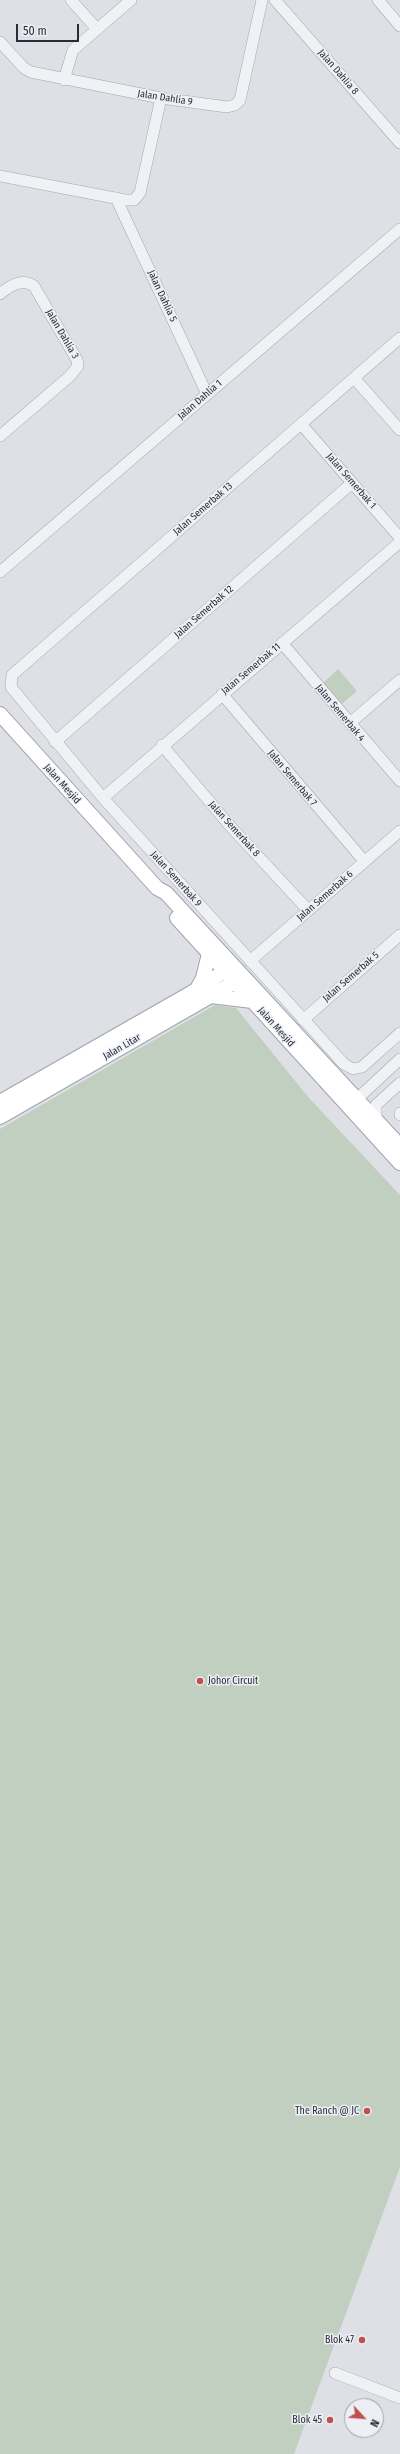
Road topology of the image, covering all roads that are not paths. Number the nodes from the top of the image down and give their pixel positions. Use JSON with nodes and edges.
{"nodes":[{"id":1,"x":71,"y":0,"type":"edge"},
{"id":2,"x":131,"y":0,"type":"edge"},
{"id":3,"x":262,"y":0,"type":"edge"},
{"id":4,"x":276,"y":0,"type":"edge"},
{"id":5,"x":378,"y":0,"type":"edge"},
{"id":6,"x":400,"y":26,"type":"edge"},
{"id":7,"x":97,"y":29,"type":"junction"},
{"id":8,"x":0,"y":42,"type":"edge"},
{"id":9,"x":64,"y":80,"type":"junction"},
{"id":10,"x":161,"y":98,"type":"junction"},
{"id":11,"x":400,"y":143,"type":"edge"},
{"id":12,"x":0,"y":176,"type":"edge"},
{"id":13,"x":116,"y":198,"type":"junction"},
{"id":14,"x":400,"y":229,"type":"edge"},
{"id":15,"x":0,"y":294,"type":"edge"},
{"id":16,"x":400,"y":338,"type":"edge"},
{"id":17,"x":354,"y":378,"type":"junction"},
{"id":18,"x":207,"y":394,"type":"junction"},
{"id":19,"x":301,"y":424,"type":"junction"},
{"id":20,"x":400,"y":430,"type":"edge"},
{"id":21,"x":0,"y":436,"type":"edge"},
{"id":22,"x":352,"y":483,"type":"junction"},
{"id":23,"x":400,"y":538,"type":"edge"},
{"id":24,"x":400,"y":542,"type":"edge"},
{"id":25,"x":0,"y":572,"type":"edge"},
{"id":26,"x":282,"y":643,"type":"junction"},
{"id":27,"x":400,"y":680,"type":"edge"},
{"id":28,"x":10,"y":682,"type":"joint"},
{"id":29,"x":222,"y":694,"type":"junction"},
{"id":30,"x":0,"y":714,"type":"edge"},
{"id":31,"x":350,"y":723,"type":"junction"},
{"id":32,"x":55,"y":742,"type":"junction"},
{"id":33,"x":162,"y":745,"type":"junction"},
{"id":34,"x":400,"y":781,"type":"edge"},
{"id":35,"x":103,"y":798,"type":"junction"},
{"id":36,"x":400,"y":832,"type":"edge"},
{"id":37,"x":364,"y":861,"type":"junction"},
{"id":38,"x":157,"y":888,"type":"junction"},
{"id":39,"x":308,"y":910,"type":"junction"},
{"id":40,"x":400,"y":935,"type":"edge"},
{"id":41,"x":209,"y":954,"type":"junction"},
{"id":42,"x":250,"y":962,"type":"junction"},
{"id":43,"x":230,"y":968,"type":"junction"},
{"id":44,"x":240,"y":979,"type":"junction"},
{"id":45,"x":197,"y":989,"type":"junction"},
{"id":46,"x":211,"y":996,"type":"junction"},
{"id":47,"x":252,"y":1001,"type":"junction"},
{"id":48,"x":303,"y":1020,"type":"junction"},
{"id":49,"x":400,"y":1033,"type":"edge"},
{"id":50,"x":400,"y":1059,"type":"edge"},
{"id":51,"x":378,"y":1079,"type":"junction"},
{"id":52,"x":400,"y":1083,"type":"edge"},
{"id":53,"x":390,"y":1092,"type":"junction"},
{"id":54,"x":357,"y":1099,"type":"junction"},
{"id":55,"x":0,"y":1102,"type":"edge"},
{"id":56,"x":354,"y":1114,"type":"junction"},
{"id":57,"x":0,"y":1117,"type":"edge"},
{"id":58,"x":376,"y":1120,"type":"junction"},
{"id":59,"x":400,"y":1146,"type":"edge"},
{"id":60,"x":400,"y":1163,"type":"edge"},
{"id":61,"x":335,"y":2373,"type":"dead end"},
{"id":62,"x":400,"y":2398,"type":"edge"}],
"edges":[{"from":1,"to":7,"type":"street"},
{"from":2,"to":7,"type":"street"},
{"from":3,"to":10,"type":"street","name":"Jalan Dahlia 9"},
{"from":4,"to":11,"type":"street","name":"Jalan Dahlia 8"},
{"from":5,"to":6,"type":"street"},
{"from":7,"to":9,"type":"street"},
{"from":8,"to":9,"type":"street","name":"Jalan Dahlia 9"},
{"from":9,"to":10,"type":"street","name":"Jalan Dahlia 9"},
{"from":10,"to":13,"type":"street"},
{"from":12,"to":13,"type":"street"},
{"from":13,"to":18,"type":"street","name":"Jalan Dahlia 5"},
{"from":14,"to":18,"type":"street","name":"Jalan Dahlia 1"},
{"from":15,"to":21,"type":"street","name":"Jalan Dahlia 3"},
{"from":16,"to":17,"type":"street","name":"Jalan Semerbak 13"},
{"from":17,"to":19,"type":"street","name":"Jalan Semerbak 13"},
{"from":17,"to":20,"type":"street"},
{"from":18,"to":25,"type":"street","name":"Jalan Dahlia 1"},
{"from":19,"to":22,"type":"street","name":"Jalan Semerbak 1"},
{"from":19,"to":28,"type":"street","name":"Jalan Semerbak 13"},
{"from":22,"to":23,"type":"street","name":"Jalan Semerbak 1"},
{"from":22,"to":32,"type":"street","name":"Jalan Semerbak 12"},
{"from":24,"to":26,"type":"street","name":"Jalan Semerbak 11"},
{"from":26,"to":29,"type":"street","name":"Jalan Semerbak 11"},
{"from":26,"to":31,"type":"street","name":"Jalan Semerbak 4"},
{"from":27,"to":31,"type":"street"},
{"from":28,"to":32,"type":"street","name":"Jalan Semerbak 9"},
{"from":29,"to":33,"type":"street","name":"Jalan Semerbak 11"},
{"from":29,"to":37,"type":"street","name":"Jalan Semerbak 7"},
{"from":30,"to":38,"type":"main road","name":"Jalan Mesjid"},
{"from":31,"to":34,"type":"street","name":"Jalan Semerbak 4"},
{"from":32,"to":35,"type":"street","name":"Jalan Semerbak 9"},
{"from":33,"to":35,"type":"street","name":"Jalan Semerbak 11"},
{"from":33,"to":39,"type":"street","name":"Jalan Semerbak 8"},
{"from":35,"to":42,"type":"street","name":"Jalan Semerbak 9"},
{"from":36,"to":37,"type":"street","name":"Jalan Semerbak 6"},
{"from":37,"to":39,"type":"street","name":"Jalan Semerbak 6"},
{"from":38,"to":41,"type":"main road","name":"Jalan Mesjid"},
{"from":38,"to":43,"type":"main road","name":"Jalan Mesjid"},
{"from":39,"to":42,"type":"street","name":"Jalan Semerbak 6"},
{"from":40,"to":48,"type":"street","name":"Jalan Semerbak 5"},
{"from":41,"to":43,"type":"main road","name":"Jalan Mesjid"},
{"from":41,"to":45,"type":"main road"},
{"from":42,"to":48,"type":"street","name":"Jalan Semerbak 9"},
{"from":43,"to":44,"type":"main road","name":"Jalan Mesjid"},
{"from":43,"to":45,"type":"main road","name":"Jalan Litar"},
{"from":44,"to":46,"type":"main road","name":"Jalan Litar"},
{"from":44,"to":47,"type":"main road","name":"Jalan Mesjid"},
{"from":44,"to":54,"type":"main road","name":"Jalan Mesjid"},
{"from":45,"to":55,"type":"main road","name":"Jalan Litar"},
{"from":46,"to":47,"type":"main road"},
{"from":46,"to":57,"type":"main road","name":"Jalan Litar"},
{"from":47,"to":56,"type":"main road","name":"Jalan Mesjid"},
{"from":48,"to":49,"type":"street","name":"Jalan Semerbak 9"},
{"from":50,"to":51,"type":"street"},
{"from":51,"to":53,"type":"street"},
{"from":51,"to":54,"type":"street"},
{"from":52,"to":53,"type":"street"},
{"from":53,"to":58,"type":"street"},
{"from":54,"to":56,"type":"street"},
{"from":54,"to":58,"type":"main road","name":"Jalan Mesjid"},
{"from":56,"to":60,"type":"main road","name":"Jalan Mesjid"},
{"from":58,"to":59,"type":"main road","name":"Jalan Mesjid"},
{"from":61,"to":62,"type":"street"}]}
